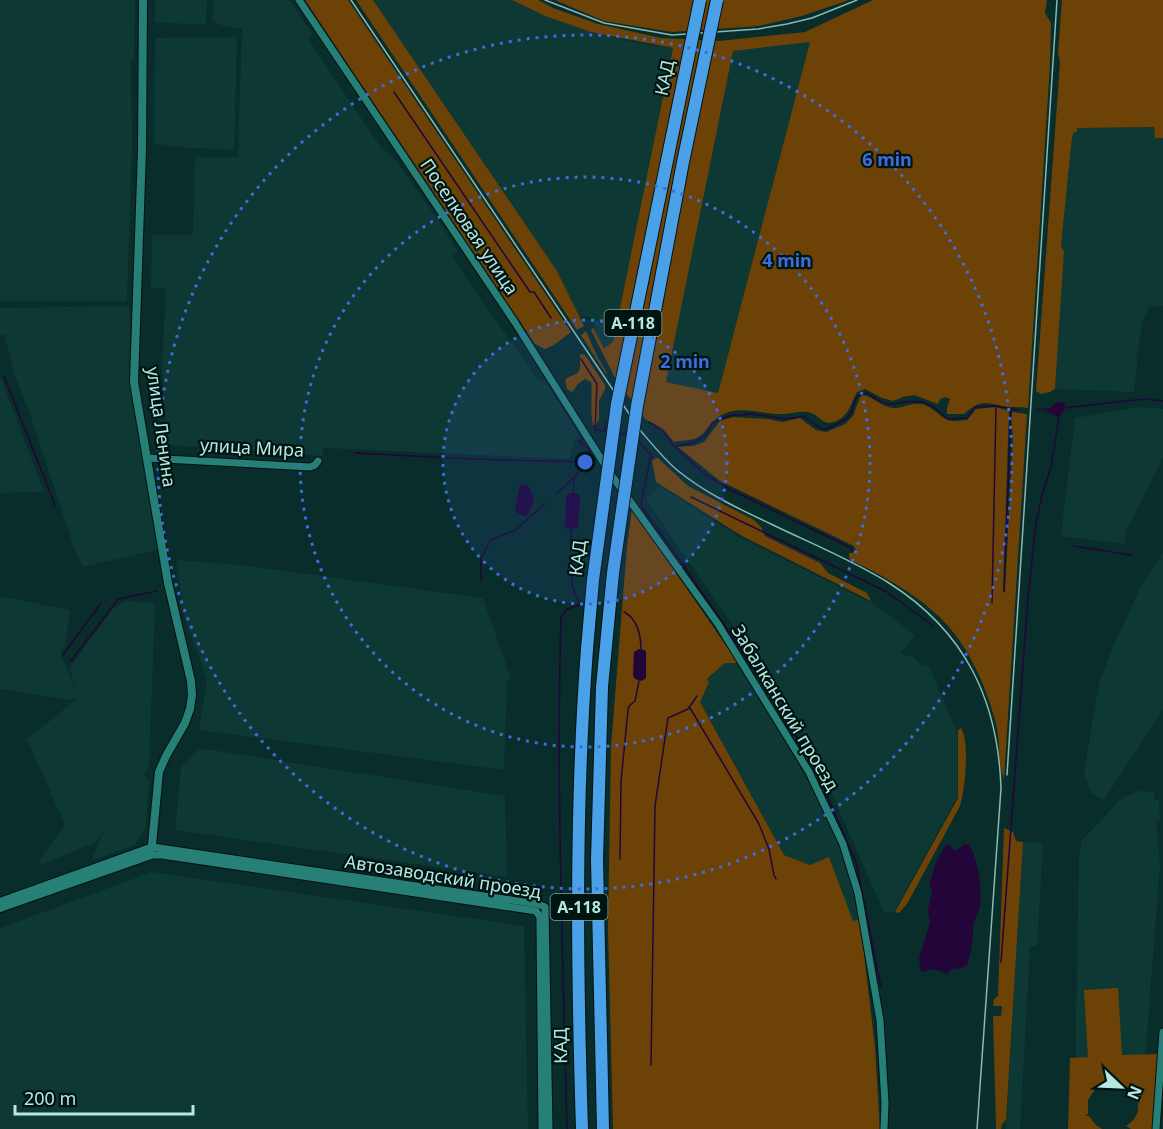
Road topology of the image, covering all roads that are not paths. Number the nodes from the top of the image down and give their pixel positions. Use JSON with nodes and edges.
{"nodes":[{"id":1,"x":143,"y":0,"type":"edge"},
{"id":2,"x":299,"y":0,"type":"edge"},
{"id":3,"x":700,"y":0,"type":"edge"},
{"id":4,"x":717,"y":0,"type":"edge"},
{"id":5,"x":147,"y":458,"type":"junction"},
{"id":6,"x":318,"y":461,"type":"dead end"},
{"id":7,"x":610,"y":473,"type":"joint"},
{"id":8,"x":152,"y":851,"type":"junction"},
{"id":9,"x":0,"y":902,"type":"edge"},
{"id":10,"x":0,"y":908,"type":"edge"},
{"id":11,"x":1163,"y":1032,"type":"edge"},
{"id":12,"x":542,"y":1129,"type":"edge"},
{"id":13,"x":549,"y":1129,"type":"edge"},
{"id":14,"x":582,"y":1129,"type":"edge"},
{"id":15,"x":603,"y":1129,"type":"edge"},
{"id":16,"x":884,"y":1129,"type":"edge"},
{"id":17,"x":1156,"y":1129,"type":"edge"}],
"edges":[{"from":1,"to":5,"type":"street","name":"улица Ленина"},
{"from":2,"to":7,"type":"street","name":"Поселковая улица"},
{"from":3,"to":14,"type":"highway","name":"КАД","number":"А-118","bridge":true},
{"from":4,"to":15,"type":"highway","name":"КАД","number":"А-118","bridge":true},
{"from":5,"to":6,"type":"street","name":"улица Мира"},
{"from":5,"to":8,"type":"street","name":"улица Ленина"},
{"from":7,"to":16,"type":"street","name":"Забалканский проезд"},
{"from":8,"to":9,"type":"street"},
{"from":8,"to":10,"type":"street"},
{"from":8,"to":12,"type":"street","name":"Автозаводский проезд"},
{"from":8,"to":13,"type":"street","name":"Автозаводский проезд"},
{"from":11,"to":17,"type":"street"}]}
